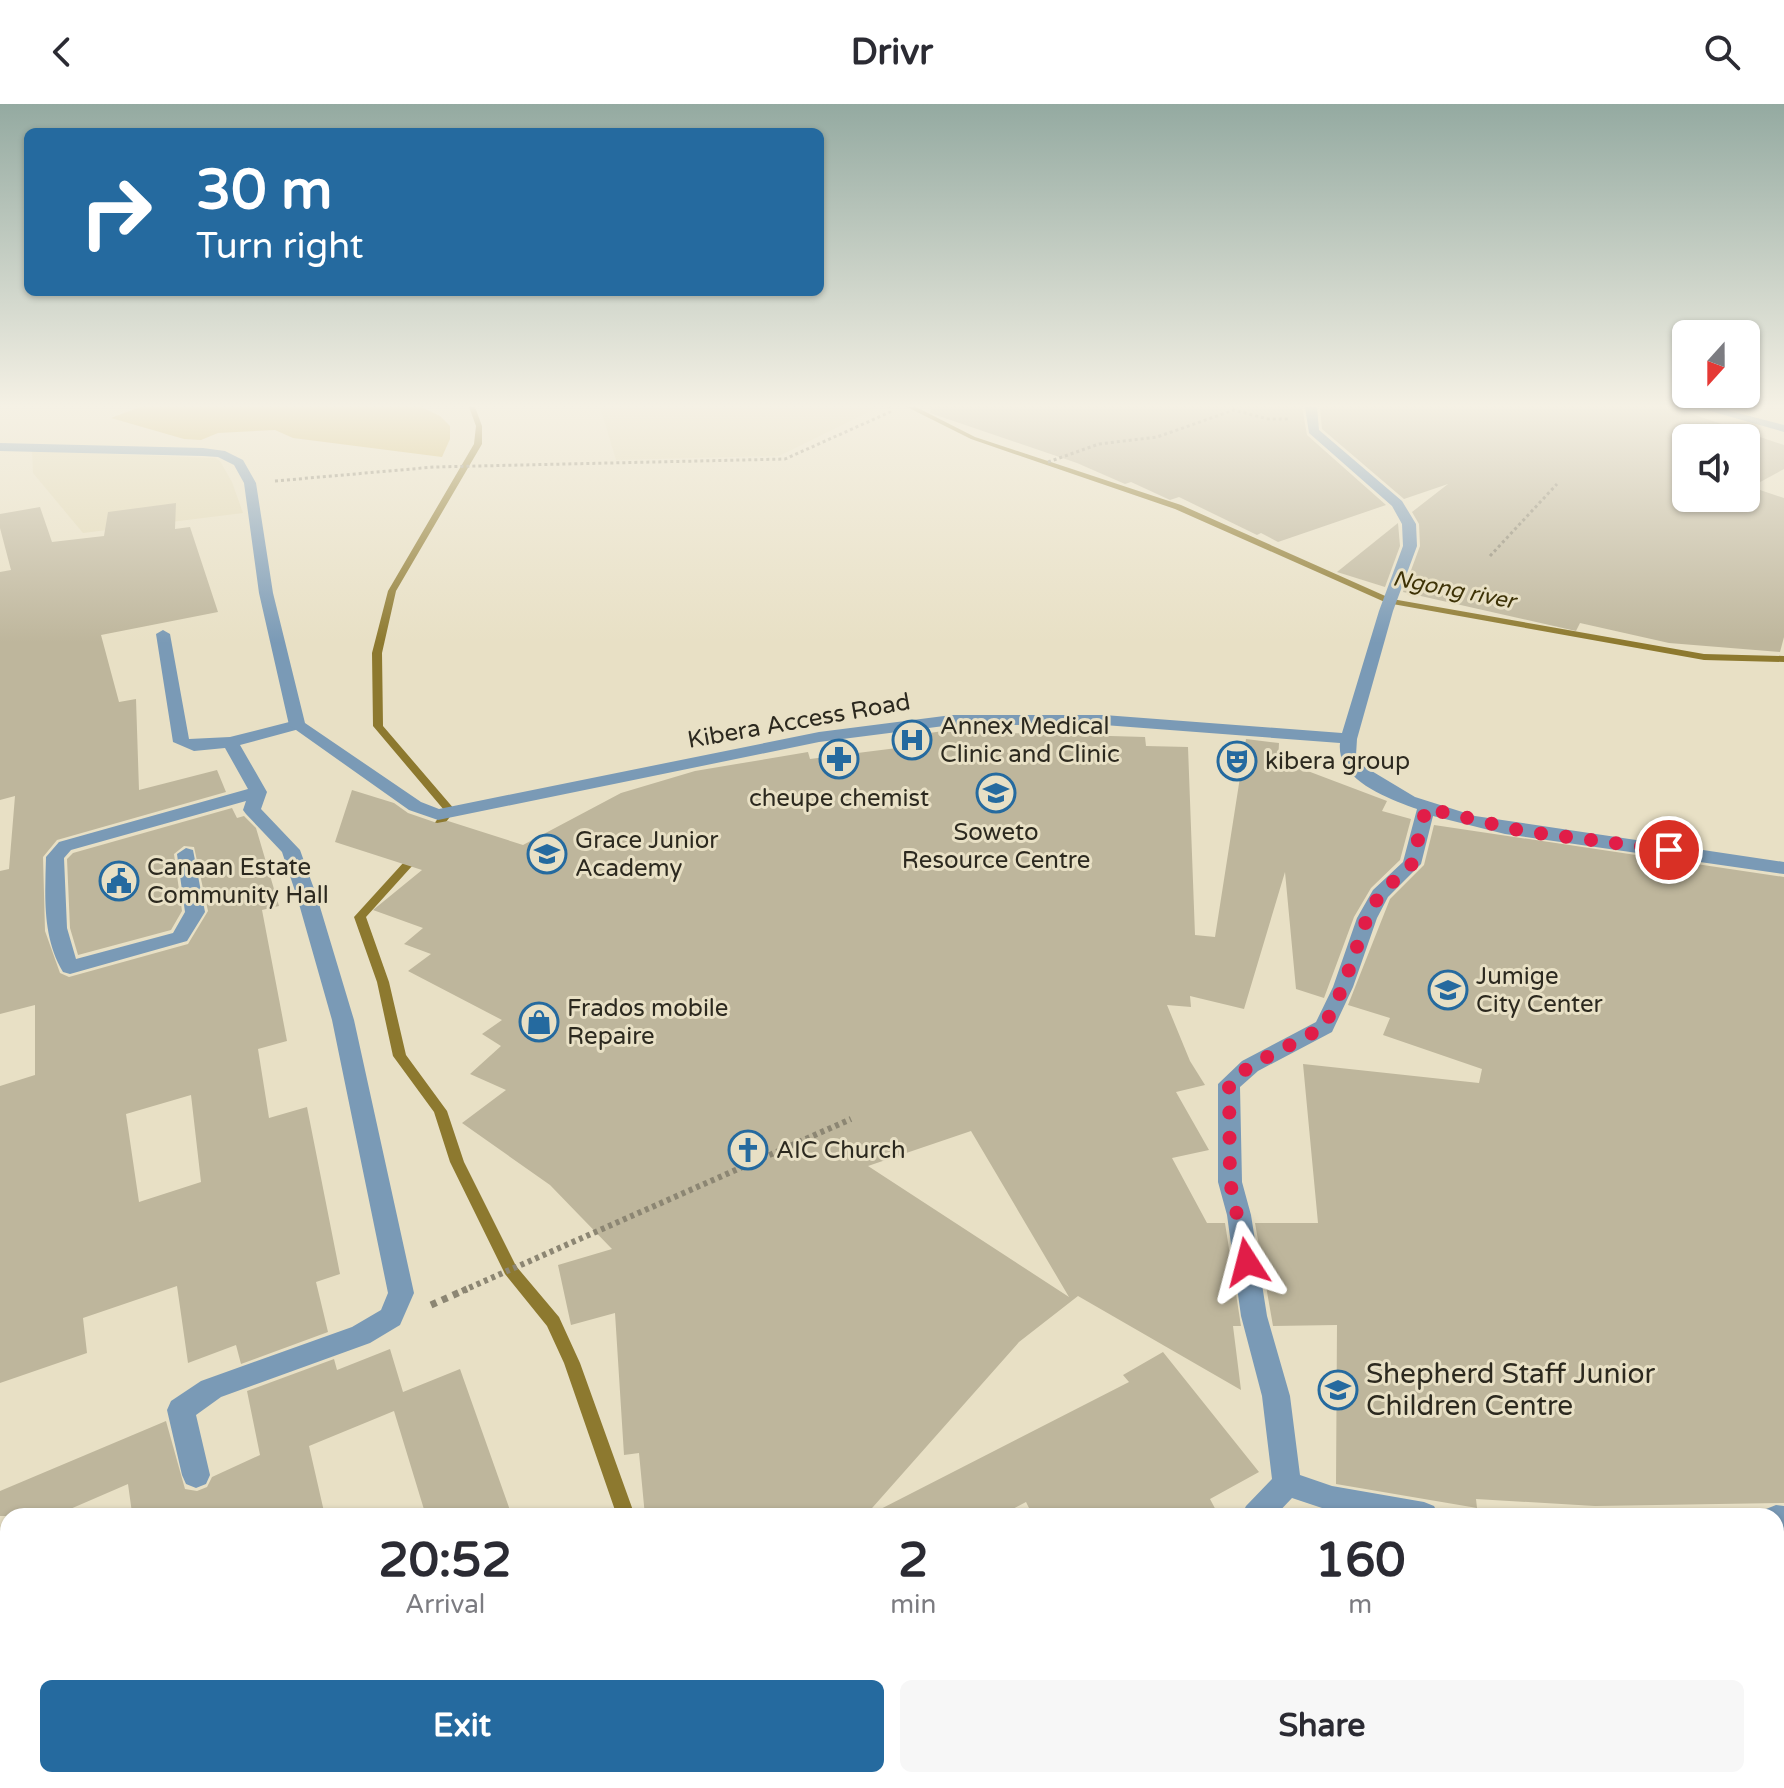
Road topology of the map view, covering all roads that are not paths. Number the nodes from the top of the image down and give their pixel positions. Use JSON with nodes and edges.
{"nodes":[{"id":1,"x":250,"y":486,"type":"edge"},
{"id":2,"x":1375,"y":486,"type":"edge"},
{"id":3,"x":163,"y":634,"type":"dead end"},
{"id":4,"x":297,"y":725,"type":"junction"},
{"id":5,"x":1349,"y":739,"type":"junction"},
{"id":6,"x":230,"y":742,"type":"junction"},
{"id":7,"x":258,"y":792,"type":"junction"},
{"id":8,"x":1426,"y":808,"type":"junction"},
{"id":9,"x":186,"y":854,"type":"dead end"},
{"id":10,"x":1784,"y":868,"type":"edge"},
{"id":11,"x":196,"y":1475,"type":"dead end"},
{"id":12,"x":1287,"y":1483,"type":"junction"},
{"id":13,"x":1264,"y":1508,"type":"edge"},
{"id":14,"x":1378,"y":1508,"type":"edge"}],
"edges":[{"from":1,"to":4,"type":"street"},
{"from":2,"to":5,"type":"street"},
{"from":3,"to":6,"type":"street"},
{"from":4,"to":5,"type":"street","name":"Kibera Access Road"},
{"from":4,"to":6,"type":"street"},
{"from":5,"to":8,"type":"street"},
{"from":6,"to":7,"type":"street"},
{"from":7,"to":9,"type":"street"},
{"from":7,"to":11,"type":"street"},
{"from":8,"to":10,"type":"street"},
{"from":8,"to":12,"type":"street"},
{"from":12,"to":13,"type":"street"},
{"from":12,"to":14,"type":"street"}]}
